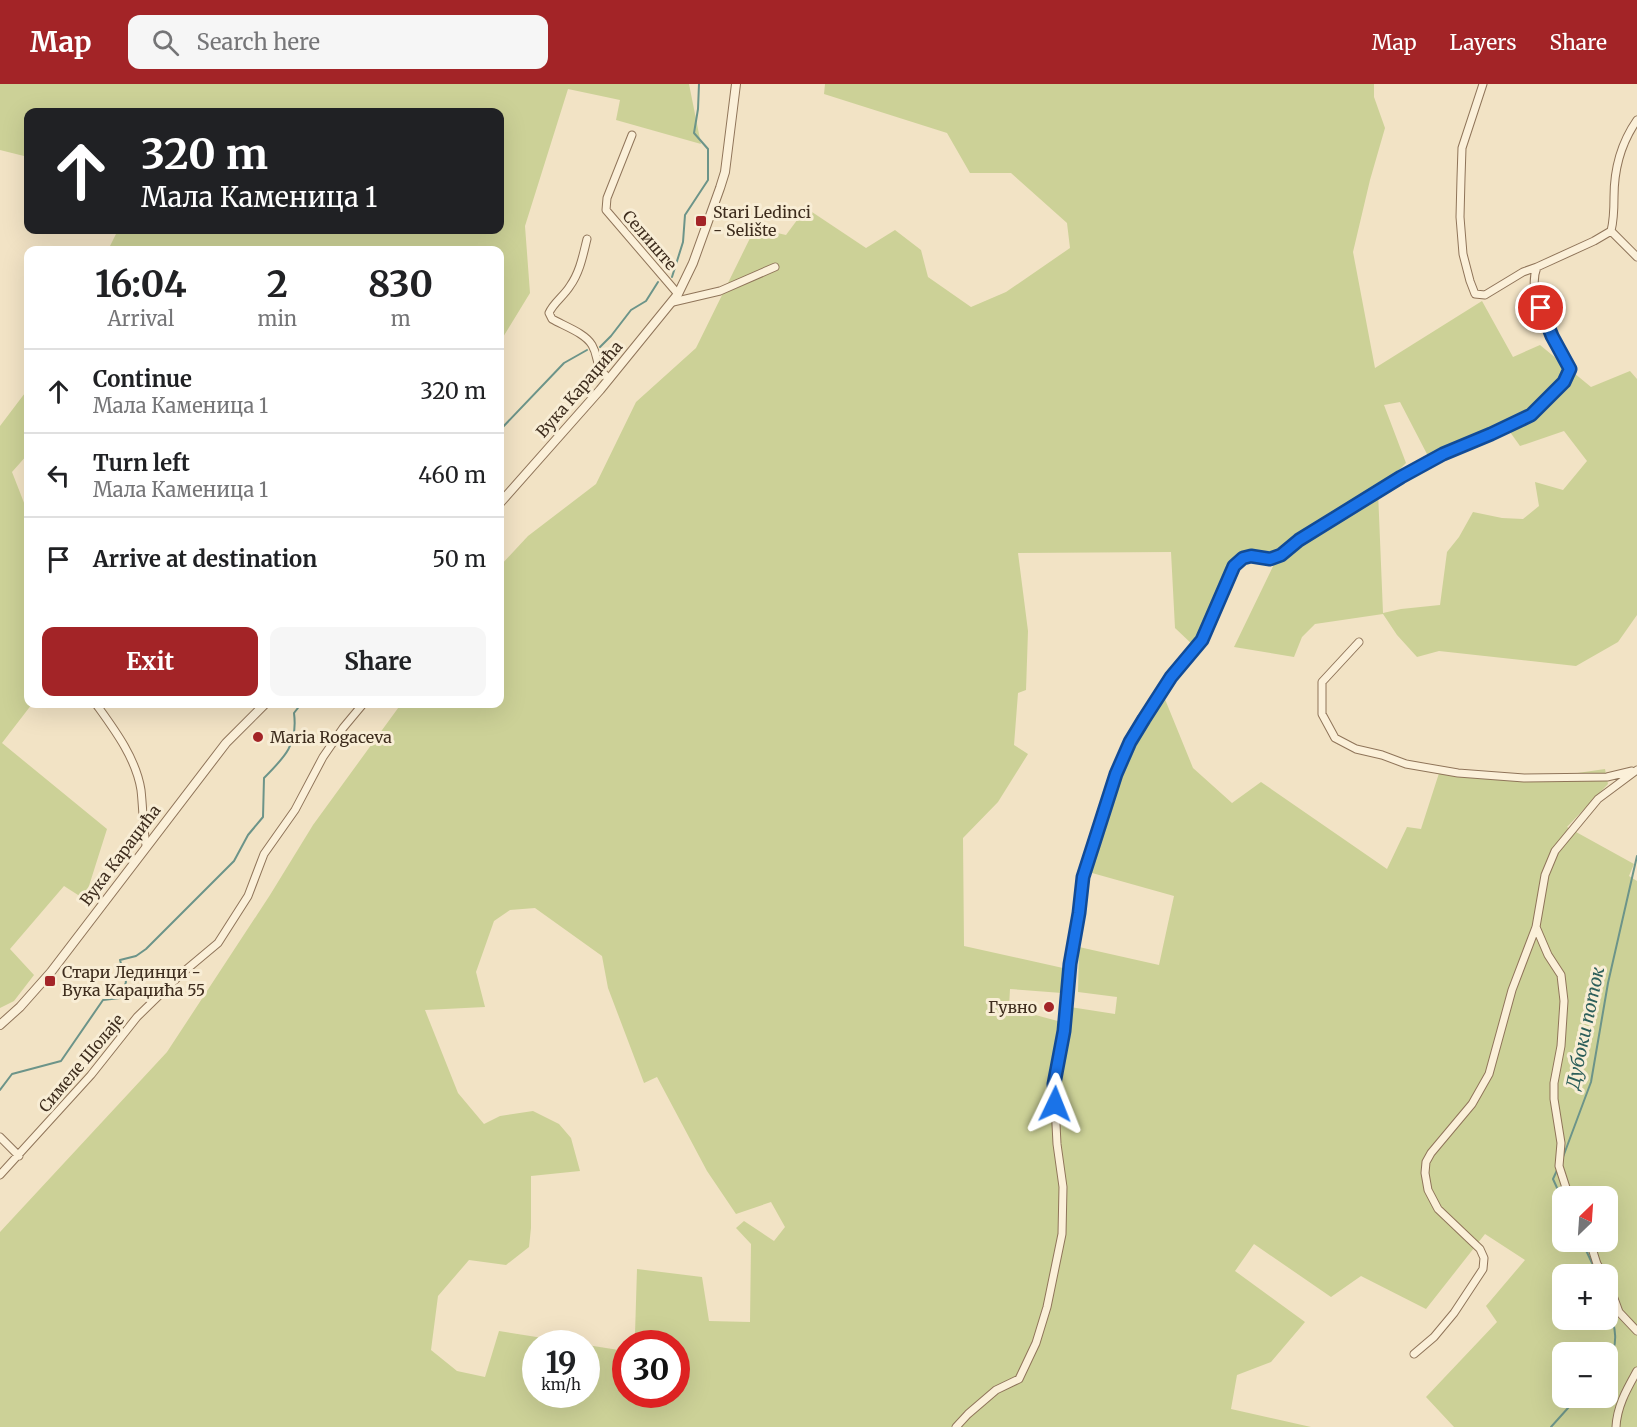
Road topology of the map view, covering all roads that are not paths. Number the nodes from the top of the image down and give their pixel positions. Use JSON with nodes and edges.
{"nodes":[{"id":1,"x":736,"y":84,"type":"edge"},
{"id":2,"x":1483,"y":84,"type":"edge"},
{"id":3,"x":1637,"y":120,"type":"edge"},
{"id":4,"x":632,"y":135,"type":"dead end"},
{"id":5,"x":1611,"y":231,"type":"junction"},
{"id":6,"x":588,"y":240,"type":"dead end"},
{"id":7,"x":1637,"y":257,"type":"edge"},
{"id":8,"x":775,"y":267,"type":"dead end"},
{"id":9,"x":1537,"y":267,"type":"junction"},
{"id":10,"x":678,"y":294,"type":"junction"},
{"id":11,"x":673,"y":302,"type":"junction"},
{"id":12,"x":609,"y":379,"type":"junction"},
{"id":13,"x":504,"y":497,"type":"edge"},
{"id":14,"x":1359,"y":642,"type":"dead end"},
{"id":15,"x":99,"y":708,"type":"edge"},
{"id":16,"x":261,"y":708,"type":"edge"},
{"id":17,"x":360,"y":708,"type":"edge"},
{"id":18,"x":1637,"y":770,"type":"edge"},
{"id":19,"x":146,"y":845,"type":"junction"},
{"id":20,"x":1536,"y":927,"type":"junction"},
{"id":21,"x":0,"y":1025,"type":"edge"},
{"id":22,"x":0,"y":1137,"type":"edge"},
{"id":23,"x":18,"y":1156,"type":"junction"},
{"id":24,"x":0,"y":1175,"type":"edge"},
{"id":25,"x":1565,"y":1186,"type":"edge"},
{"id":26,"x":1618,"y":1309,"type":"edge"},
{"id":27,"x":1637,"y":1331,"type":"edge"},
{"id":28,"x":1414,"y":1354,"type":"dead end"},
{"id":29,"x":1637,"y":1371,"type":"edge"},
{"id":30,"x":956,"y":1427,"type":"edge"},
{"id":31,"x":1616,"y":1427,"type":"edge"}],
"edges":[{"from":1,"to":10,"type":"street","name":"Вука Караџића"},
{"from":2,"to":9,"type":"street"},
{"from":3,"to":5,"type":"street"},
{"from":4,"to":10,"type":"street","name":"Селиште"},
{"from":5,"to":7,"type":"street"},
{"from":5,"to":9,"type":"street"},
{"from":6,"to":12,"type":"street"},
{"from":8,"to":11,"type":"street"},
{"from":9,"to":30,"type":"street"},
{"from":10,"to":11,"type":"street","name":"Вука Караџића"},
{"from":11,"to":12,"type":"street","name":"Вука Караџића"},
{"from":12,"to":13,"type":"street","name":"Вука Караџића"},
{"from":14,"to":18,"type":"street"},
{"from":15,"to":19,"type":"street"},
{"from":16,"to":19,"type":"street","name":"Вука Караџића"},
{"from":17,"to":23,"type":"street","name":"Симеле Шолаје"},
{"from":18,"to":20,"type":"street"},
{"from":19,"to":21,"type":"street","name":"Вука Караџића"},
{"from":20,"to":25,"type":"street"},
{"from":20,"to":28,"type":"street"},
{"from":22,"to":23,"type":"street"},
{"from":23,"to":24,"type":"street","name":"Симеле Шолаје"},
{"from":26,"to":27,"type":"street"},
{"from":29,"to":31,"type":"street"}]}
